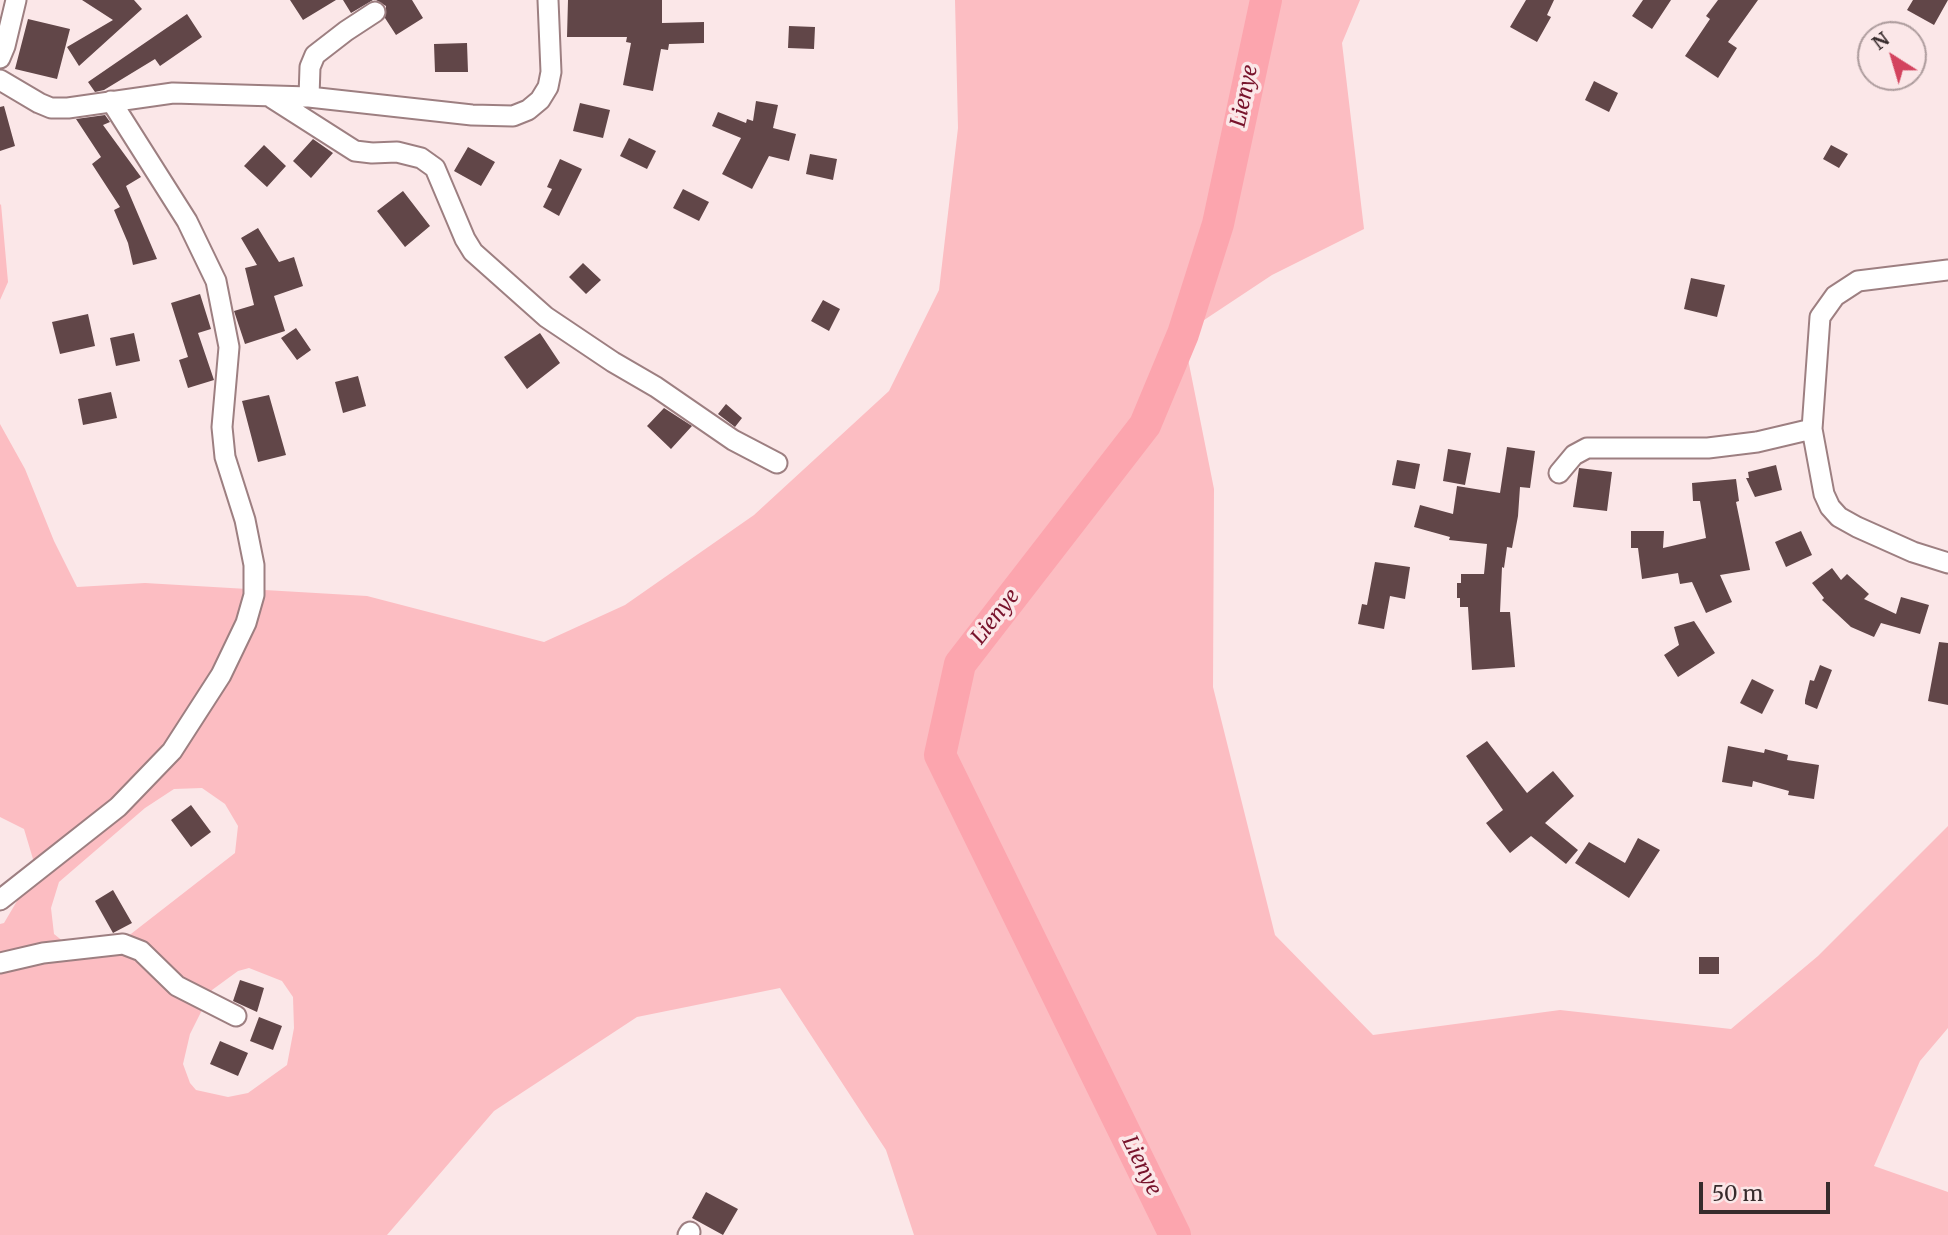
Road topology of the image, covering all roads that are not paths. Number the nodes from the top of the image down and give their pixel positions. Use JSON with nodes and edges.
{"nodes":[{"id":1,"x":16,"y":0,"type":"edge"},
{"id":2,"x":548,"y":0,"type":"edge"},
{"id":3,"x":375,"y":12,"type":"dead end"},
{"id":4,"x":0,"y":58,"type":"edge"},
{"id":5,"x":0,"y":80,"type":"edge"},
{"id":6,"x":309,"y":97,"type":"junction"},
{"id":7,"x":271,"y":98,"type":"junction"},
{"id":8,"x":111,"y":101,"type":"junction"},
{"id":9,"x":1948,"y":270,"type":"edge"},
{"id":10,"x":1812,"y":429,"type":"junction"},
{"id":11,"x":777,"y":463,"type":"dead end"},
{"id":12,"x":1559,"y":472,"type":"dead end"},
{"id":13,"x":1948,"y":563,"type":"edge"},
{"id":14,"x":0,"y":900,"type":"edge"},
{"id":15,"x":0,"y":963,"type":"edge"},
{"id":16,"x":236,"y":1016,"type":"dead end"}],
"edges":[{"from":1,"to":4,"type":"street"},
{"from":2,"to":6,"type":"street"},
{"from":3,"to":6,"type":"street"},
{"from":5,"to":8,"type":"street"},
{"from":6,"to":7,"type":"street"},
{"from":7,"to":8,"type":"street"},
{"from":7,"to":11,"type":"street"},
{"from":8,"to":14,"type":"street"},
{"from":9,"to":10,"type":"street"},
{"from":10,"to":12,"type":"street"},
{"from":10,"to":13,"type":"street"},
{"from":15,"to":16,"type":"street"}]}
